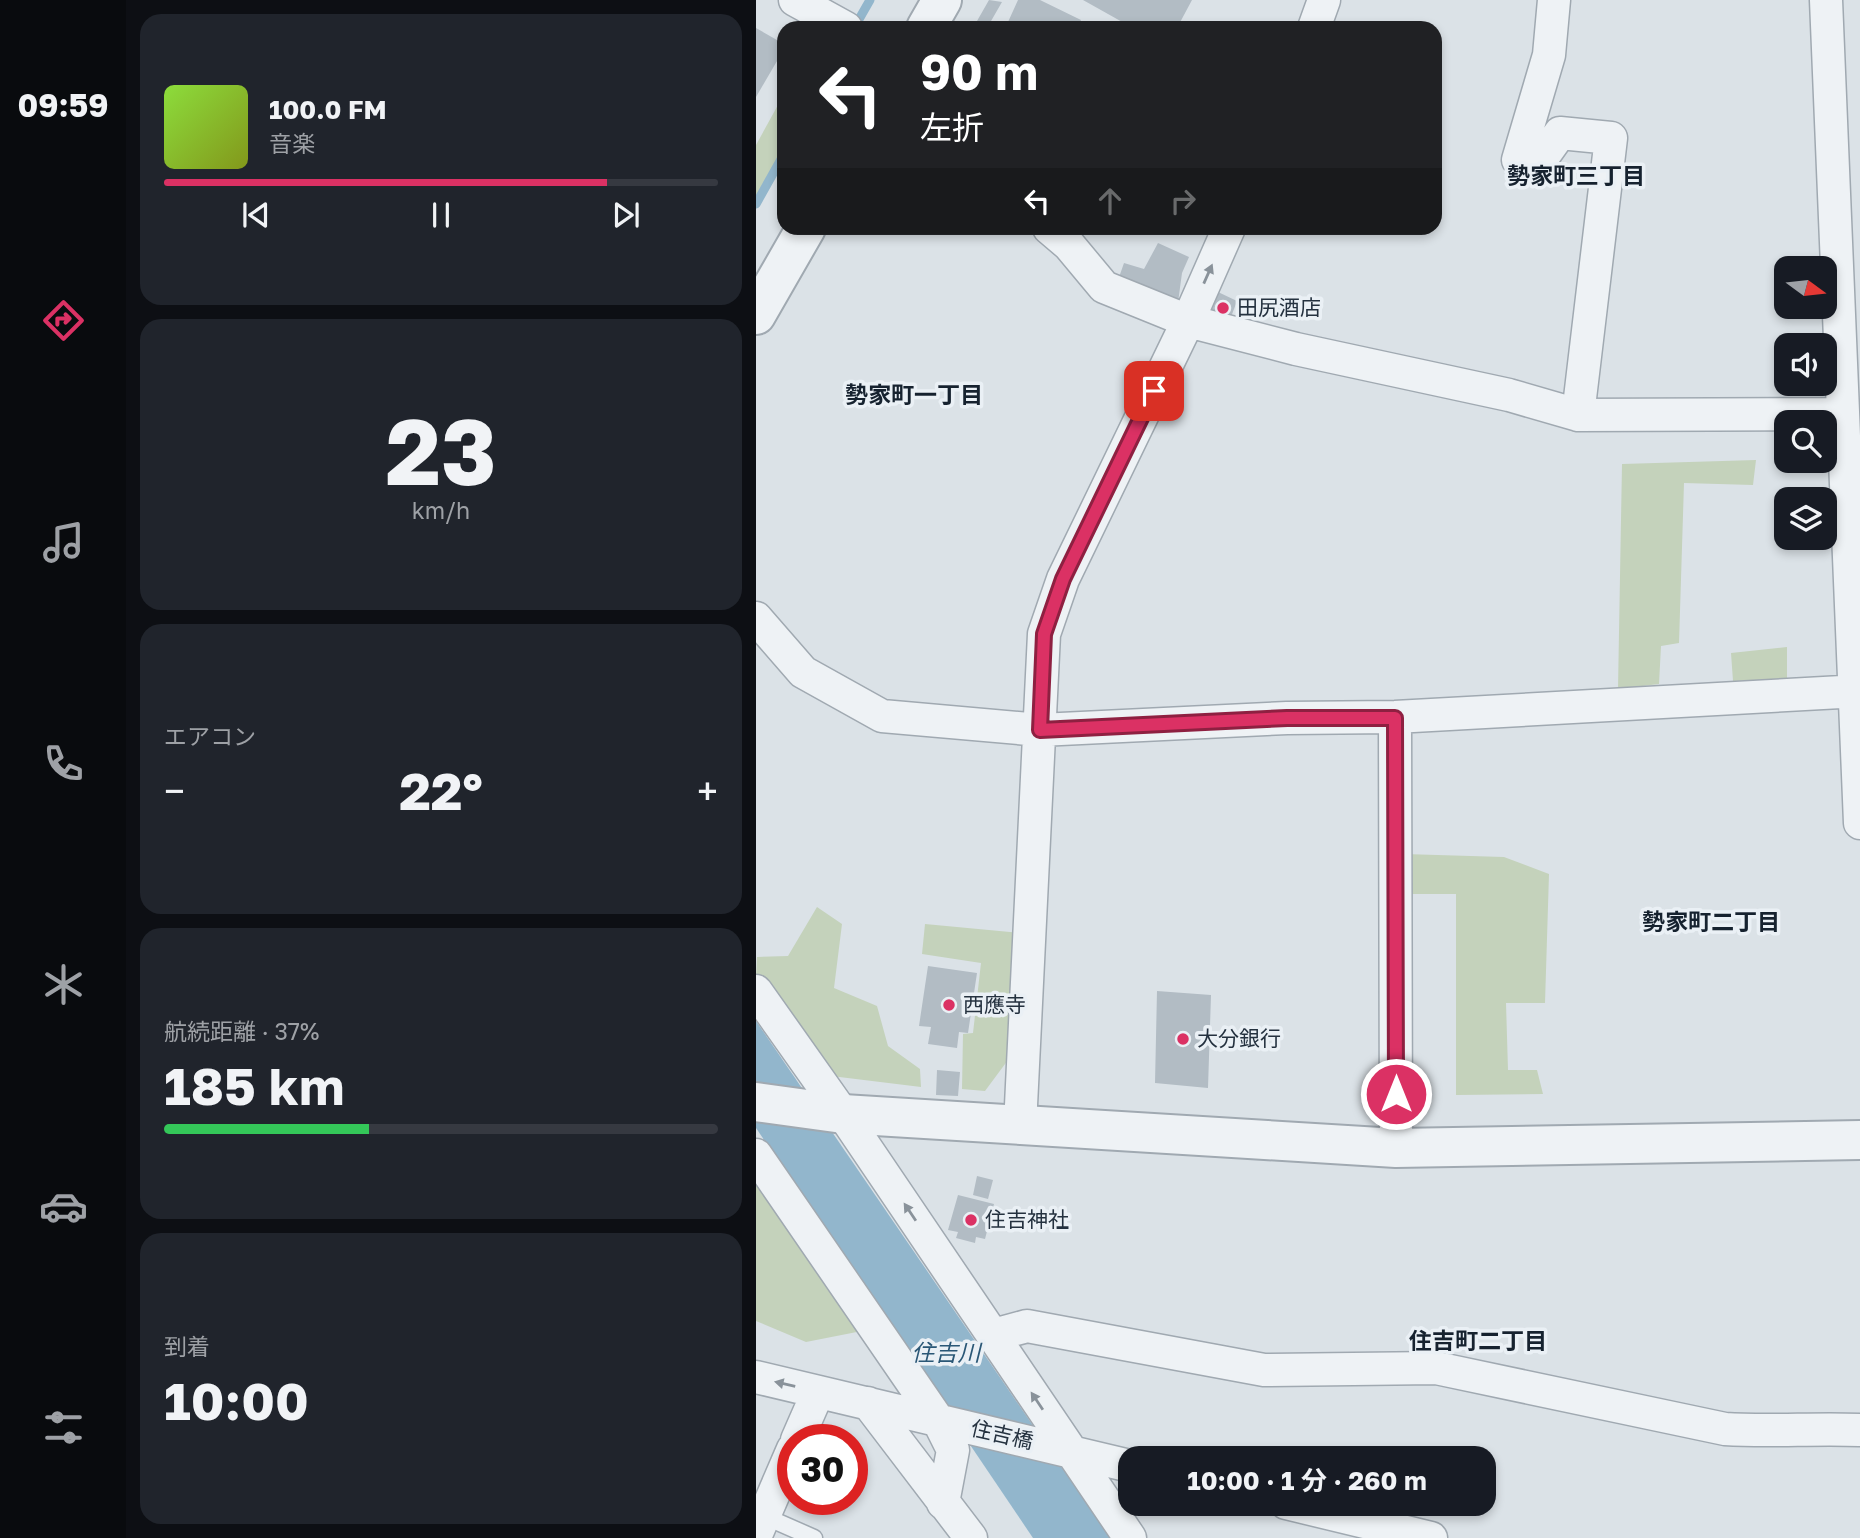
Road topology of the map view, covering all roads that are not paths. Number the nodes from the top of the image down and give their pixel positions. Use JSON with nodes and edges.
{"nodes":[{"id":1,"x":795,"y":0,"type":"edge"},
{"id":2,"x":942,"y":0,"type":"edge"},
{"id":3,"x":1324,"y":0,"type":"edge"},
{"id":4,"x":1554,"y":0,"type":"edge"},
{"id":5,"x":1826,"y":0,"type":"edge"},
{"id":6,"x":833,"y":21,"type":"edge"},
{"id":7,"x":930,"y":21,"type":"edge"},
{"id":8,"x":1316,"y":21,"type":"edge"},
{"id":9,"x":802,"y":235,"type":"edge"},
{"id":10,"x":1057,"y":235,"type":"edge"},
{"id":11,"x":1226,"y":235,"type":"edge"},
{"id":12,"x":756,"y":315,"type":"edge"},
{"id":13,"x":1188,"y":321,"type":"junction"},
{"id":14,"x":1843,"y":414,"type":"junction"},
{"id":15,"x":1577,"y":415,"type":"junction"},
{"id":16,"x":756,"y":618,"type":"edge"},
{"id":17,"x":1857,"y":690,"type":"edge"},
{"id":18,"x":1395,"y":718,"type":"junction"},
{"id":19,"x":1040,"y":730,"type":"junction"},
{"id":20,"x":1860,"y":823,"type":"edge"},
{"id":21,"x":756,"y":991,"type":"edge"},
{"id":22,"x":756,"y":1102,"type":"edge"},
{"id":23,"x":837,"y":1113,"type":"junction"},
{"id":24,"x":1020,"y":1126,"type":"junction"},
{"id":25,"x":1860,"y":1140,"type":"edge"},
{"id":26,"x":1396,"y":1148,"type":"junction"},
{"id":27,"x":756,"y":1155,"type":"edge"},
{"id":28,"x":993,"y":1335,"type":"junction"},
{"id":29,"x":756,"y":1377,"type":"edge"},
{"id":30,"x":817,"y":1392,"type":"junction"},
{"id":31,"x":868,"y":1403,"type":"junction"},
{"id":32,"x":942,"y":1421,"type":"junction"},
{"id":33,"x":804,"y":1424,"type":"edge"},
{"id":34,"x":1860,"y":1430,"type":"edge"},
{"id":35,"x":1064,"y":1450,"type":"junction"},
{"id":36,"x":1118,"y":1463,"type":"edge"},
{"id":37,"x":777,"y":1486,"type":"edge"},
{"id":38,"x":943,"y":1503,"type":"junction"},
{"id":39,"x":1340,"y":1516,"type":"edge"},
{"id":40,"x":760,"y":1526,"type":"edge"},
{"id":41,"x":814,"y":1538,"type":"edge"},
{"id":42,"x":971,"y":1538,"type":"edge"},
{"id":43,"x":1130,"y":1538,"type":"edge"},
{"id":44,"x":1431,"y":1538,"type":"edge"}],
"edges":[{"from":1,"to":6,"type":"street"},
{"from":2,"to":7,"type":"street"},
{"from":3,"to":8,"type":"street"},
{"from":4,"to":15,"type":"street"},
{"from":5,"to":14,"type":"street"},
{"from":9,"to":12,"type":"street"},
{"from":10,"to":13,"type":"street"},
{"from":13,"to":11,"type":"street","one_way":true},
{"from":13,"to":15,"type":"street"},
{"from":13,"to":19,"type":"street"},
{"from":14,"to":15,"type":"street"},
{"from":14,"to":17,"type":"street"},
{"from":16,"to":19,"type":"street"},
{"from":17,"to":18,"type":"street"},
{"from":17,"to":20,"type":"street"},
{"from":18,"to":19,"type":"street"},
{"from":18,"to":26,"type":"street"},
{"from":19,"to":24,"type":"street"},
{"from":21,"to":23,"type":"street"},
{"from":22,"to":23,"type":"street"},
{"from":23,"to":24,"type":"street"},
{"from":28,"to":23,"type":"street","one_way":true},
{"from":24,"to":26,"type":"street"},
{"from":25,"to":26,"type":"street"},
{"from":27,"to":32,"type":"street"},
{"from":28,"to":34,"type":"street"},
{"from":35,"to":28,"type":"street","one_way":true},
{"from":30,"to":29,"type":"street","name":"住吉橋","one_way":true},
{"from":30,"to":31,"type":"street","name":"住吉橋"},
{"from":30,"to":33,"type":"street"},
{"from":31,"to":32,"type":"street","name":"住吉橋"},
{"from":31,"to":38,"type":"street"},
{"from":32,"to":35,"type":"street","name":"住吉橋"},
{"from":32,"to":38,"type":"street"},
{"from":35,"to":36,"type":"street","name":"住吉橋"},
{"from":35,"to":43,"type":"street"},
{"from":37,"to":40,"type":"street"},
{"from":38,"to":42,"type":"street"},
{"from":39,"to":44,"type":"street"},
{"from":40,"to":41,"type":"lane"}]}
